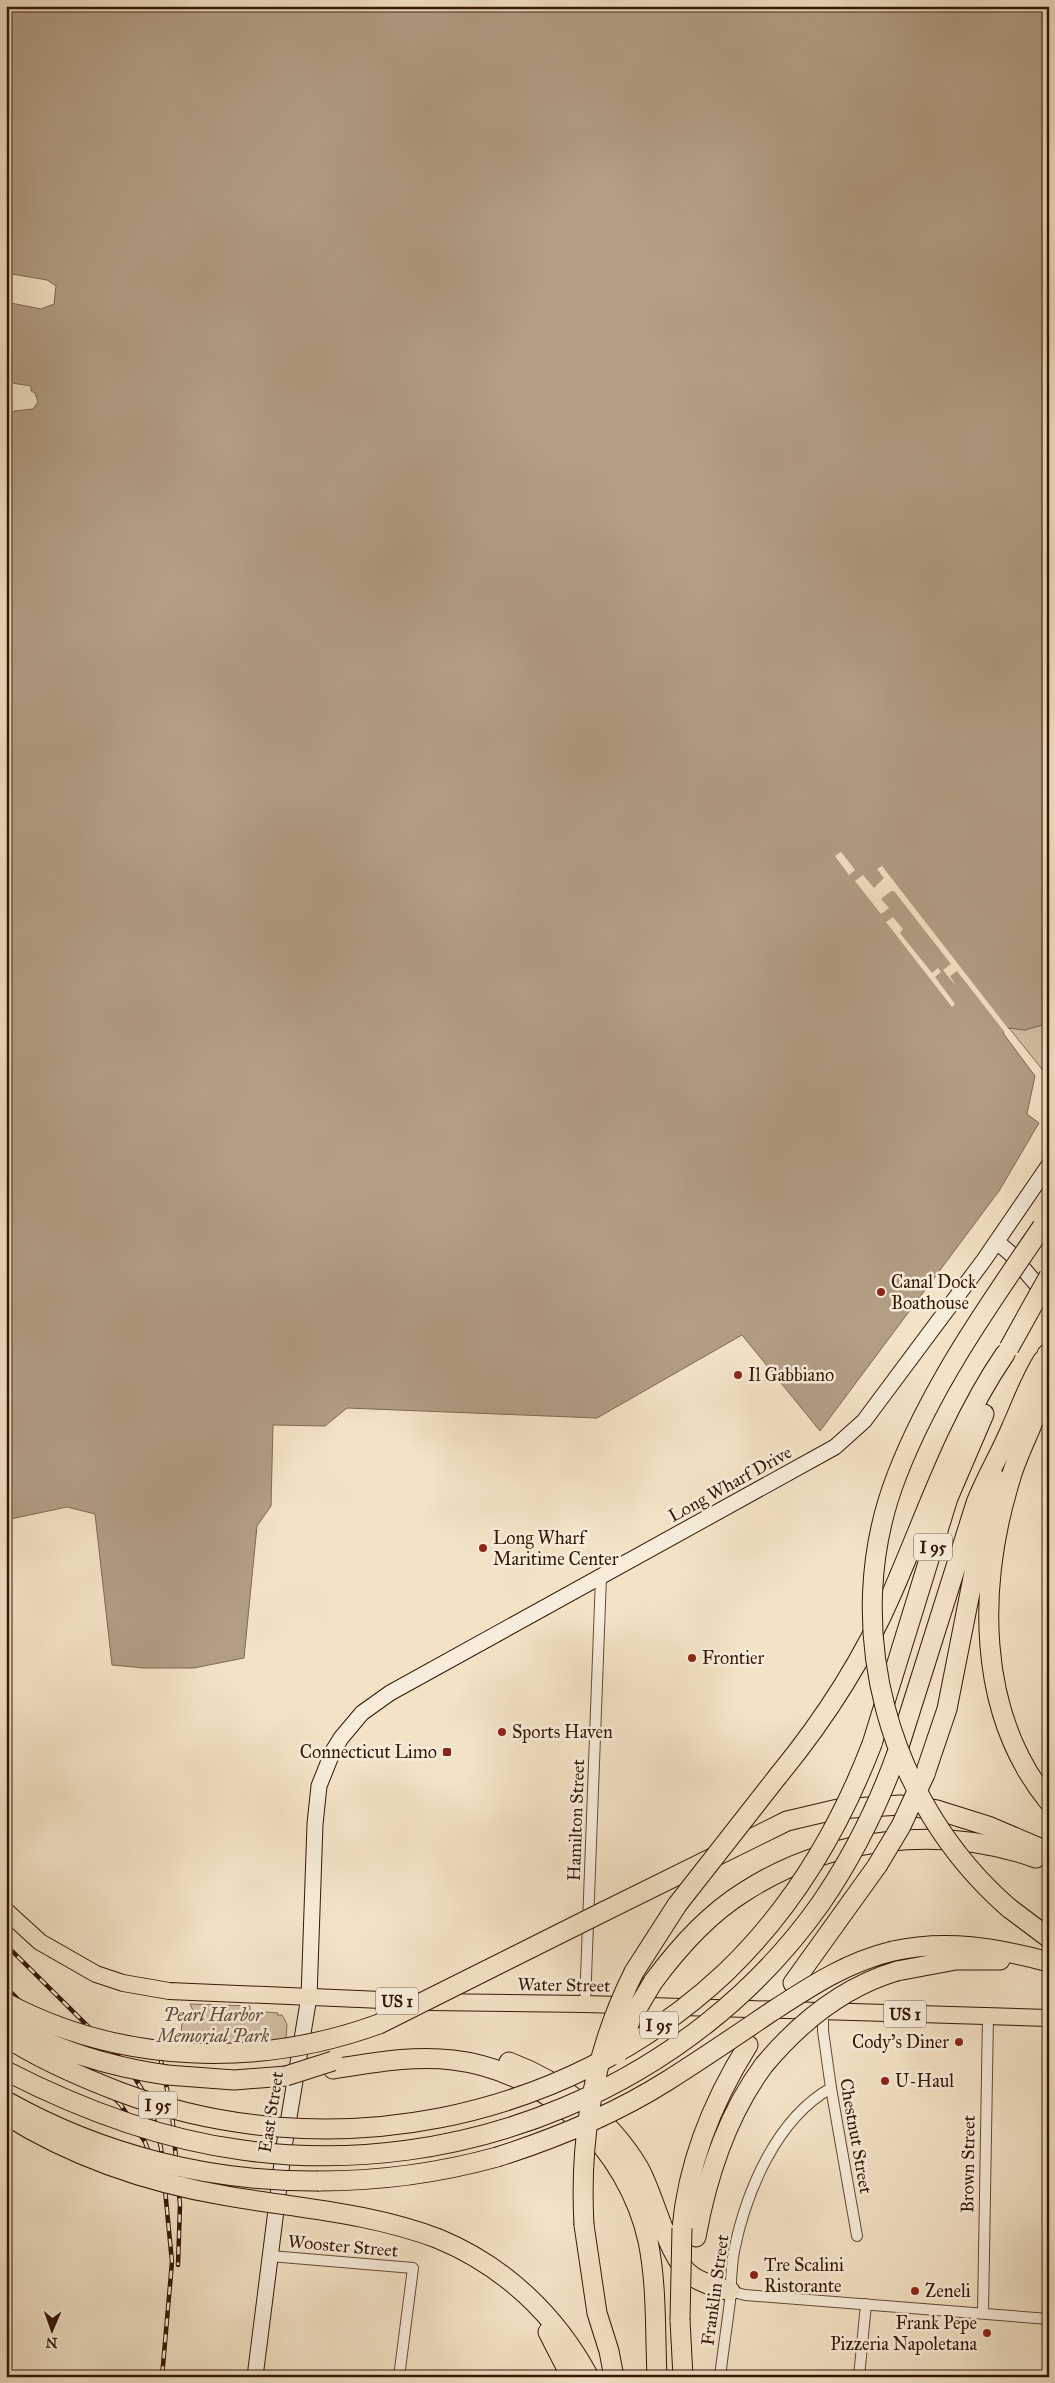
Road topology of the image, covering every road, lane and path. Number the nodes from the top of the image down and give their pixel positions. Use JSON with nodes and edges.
{"nodes":[{"id":1,"x":1049,"y":1165,"type":"edge"},
{"id":2,"x":1045,"y":1222,"type":"edge"},
{"id":3,"x":997,"y":1242,"type":"junction"},
{"id":4,"x":1049,"y":1276,"type":"edge"},
{"id":5,"x":1049,"y":1299,"type":"edge"},
{"id":6,"x":1007,"y":1351,"type":"junction"},
{"id":7,"x":1048,"y":1352,"type":"edge"},
{"id":8,"x":1038,"y":1382,"type":"junction"},
{"id":9,"x":1012,"y":1428,"type":"junction"},
{"id":10,"x":601,"y":1577,"type":"junction"},
{"id":11,"x":341,"y":1738,"type":"joint"},
{"id":12,"x":1049,"y":1802,"type":"edge"},
{"id":13,"x":1049,"y":1852,"type":"edge"},
{"id":14,"x":1049,"y":1863,"type":"edge"},
{"id":15,"x":6,"y":1911,"type":"edge"},
{"id":16,"x":1049,"y":1938,"type":"edge"},
{"id":17,"x":1049,"y":1962,"type":"edge"},
{"id":18,"x":1049,"y":1970,"type":"edge"},
{"id":19,"x":309,"y":1997,"type":"junction"},
{"id":20,"x":6,"y":2004,"type":"edge"},
{"id":21,"x":585,"y":2004,"type":"junction"},
{"id":22,"x":824,"y":2011,"type":"junction"},
{"id":23,"x":988,"y":2016,"type":"junction"},
{"id":24,"x":1049,"y":2018,"type":"edge"},
{"id":25,"x":6,"y":2022,"type":"edge"},
{"id":26,"x":6,"y":2037,"type":"edge"},
{"id":27,"x":333,"y":2065,"type":"junction"},
{"id":28,"x":6,"y":2071,"type":"edge"},
{"id":29,"x":831,"y":2088,"type":"junction"},
{"id":30,"x":6,"y":2101,"type":"edge"},
{"id":31,"x":6,"y":2116,"type":"edge"},
{"id":32,"x":588,"y":2225,"type":"junction"},
{"id":33,"x":689,"y":2233,"type":"junction"},
{"id":34,"x":857,"y":2236,"type":"dead end"},
{"id":35,"x":270,"y":2256,"type":"junction"},
{"id":36,"x":496,"y":2269,"type":"junction"},
{"id":37,"x":730,"y":2291,"type":"junction"},
{"id":38,"x":866,"y":2304,"type":"junction"},
{"id":39,"x":983,"y":2313,"type":"junction"},
{"id":40,"x":1049,"y":2319,"type":"edge"},
{"id":41,"x":683,"y":2370,"type":"edge"},
{"id":42,"x":255,"y":2377,"type":"edge"},
{"id":43,"x":398,"y":2377,"type":"edge"},
{"id":44,"x":571,"y":2377,"type":"edge"},
{"id":45,"x":589,"y":2377,"type":"edge"},
{"id":46,"x":614,"y":2377,"type":"edge"},
{"id":47,"x":657,"y":2377,"type":"edge"},
{"id":48,"x":720,"y":2377,"type":"edge"},
{"id":49,"x":859,"y":2377,"type":"edge"}],
"edges":[{"from":1,"to":3,"type":"main road","name":"Long Wharf Drive"},
{"from":2,"to":16,"type":"highway","bridge":true},
{"from":3,"to":5,"type":"main road"},
{"from":3,"to":10,"type":"main road","name":"Long Wharf Drive"},
{"from":4,"to":6,"type":"highway","number":"I 95","bridge":true},
{"from":6,"to":26,"type":"highway","number":"I 95","bridge":true},
{"from":6,"to":32,"type":"highway","bridge":true},
{"from":7,"to":8,"type":"highway","number":"I 95"},
{"from":8,"to":9,"type":"highway","number":"I 95"},
{"from":8,"to":12,"type":"highway"},
{"from":9,"to":28,"type":"highway","number":"I 95","bridge":true},
{"from":9,"to":33,"type":"highway","bridge":true},
{"from":10,"to":11,"type":"main road","name":"Long Wharf Drive"},
{"from":10,"to":21,"type":"street","name":"Hamilton Street"},
{"from":11,"to":19,"type":"main road","name":"East Street"},
{"from":13,"to":20,"type":"highway","bridge":true},
{"from":14,"to":32,"type":"highway","bridge":true},
{"from":15,"to":19,"type":"main road","name":"Water Street","number":"US 1"},
{"from":17,"to":30,"type":"highway","bridge":true},
{"from":18,"to":33,"type":"highway","bridge":true},
{"from":19,"to":21,"type":"main road","name":"Water Street","number":"US 1"},
{"from":19,"to":35,"type":"main road","name":"East Street"},
{"from":21,"to":22,"type":"main road","name":"Water Street","number":"US 1"},
{"from":22,"to":23,"type":"main road","name":"Water Street","number":"US 1"},
{"from":22,"to":29,"type":"street","name":"Chestnut Street"},
{"from":23,"to":24,"type":"main road","name":"Water Street","number":"US 1"},
{"from":23,"to":39,"type":"street","name":"Brown Street"},
{"from":25,"to":27,"type":"highway","bridge":true},
{"from":27,"to":37,"type":"highway"},
{"from":27,"to":47,"type":"highway"},
{"from":29,"to":34,"type":"street","name":"Chestnut Street"},
{"from":29,"to":37,"type":"street","name":"Franklin Street"},
{"from":31,"to":36,"type":"highway","bridge":true},
{"from":32,"to":46,"type":"highway"},
{"from":33,"to":41,"type":"highway","bridge":true},
{"from":35,"to":42,"type":"main road","name":"East Street"},
{"from":35,"to":43,"type":"street","name":"Wooster Street"},
{"from":36,"to":44,"type":"highway"},
{"from":36,"to":45,"type":"highway"},
{"from":37,"to":38,"type":"street"},
{"from":37,"to":48,"type":"street","name":"Franklin Street"},
{"from":38,"to":39,"type":"street"},
{"from":38,"to":49,"type":"street"},
{"from":39,"to":40,"type":"street"}]}
